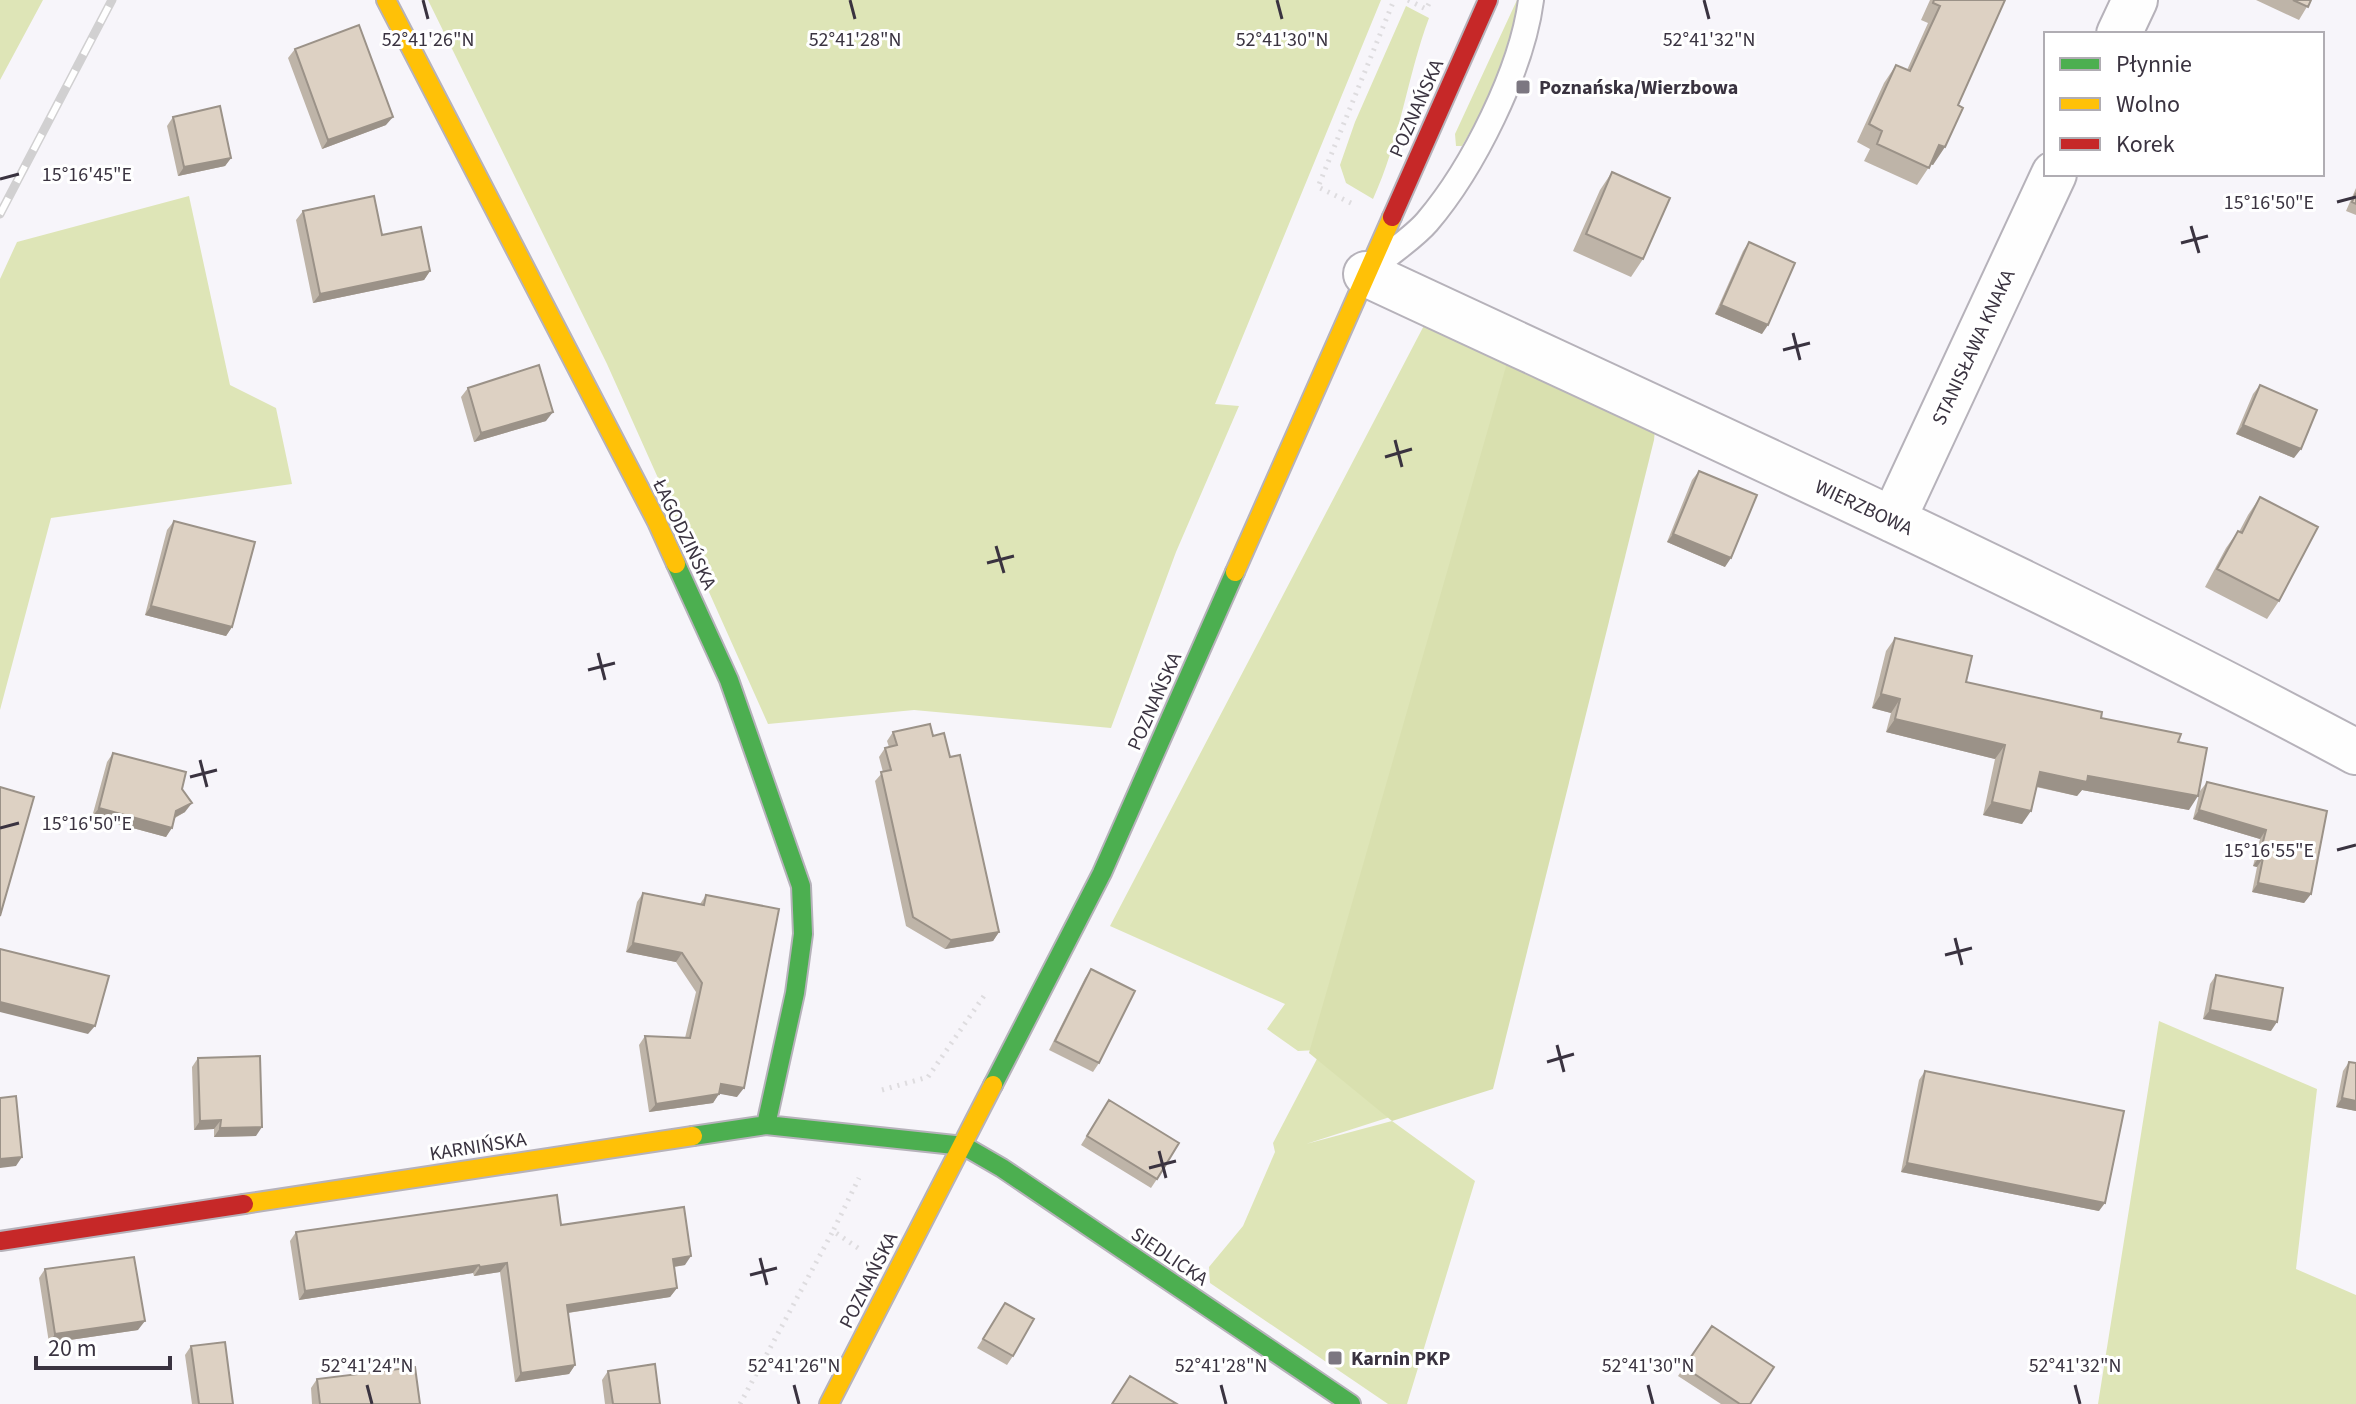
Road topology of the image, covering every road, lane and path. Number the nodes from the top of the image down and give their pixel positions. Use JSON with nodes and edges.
{"nodes":[{"id":1,"x":386,"y":0,"type":"edge"},
{"id":2,"x":1394,"y":0,"type":"edge"},
{"id":3,"x":1408,"y":0,"type":"edge"},
{"id":4,"x":1431,"y":0,"type":"edge"},
{"id":5,"x":1488,"y":0,"type":"edge"},
{"id":6,"x":1531,"y":0,"type":"edge"},
{"id":7,"x":2135,"y":0,"type":"edge"},
{"id":8,"x":2120,"y":32,"type":"edge"},
{"id":9,"x":2053,"y":176,"type":"edge"},
{"id":10,"x":1349,"y":202,"type":"junction"},
{"id":11,"x":1343,"y":216,"type":"dead end"},
{"id":12,"x":1389,"y":222,"type":"junction"},
{"id":13,"x":1366,"y":274,"type":"junction"},
{"id":14,"x":1893,"y":520,"type":"junction"},
{"id":15,"x":2356,"y":752,"type":"edge"},
{"id":16,"x":987,"y":992,"type":"dead end"},
{"id":17,"x":766,"y":1125,"type":"junction"},
{"id":18,"x":871,"y":1135,"type":"junction"},
{"id":19,"x":964,"y":1146,"type":"junction"},
{"id":20,"x":833,"y":1231,"type":"junction"},
{"id":21,"x":0,"y":1241,"type":"edge"},
{"id":22,"x":896,"y":1273,"type":"junction"},
{"id":23,"x":740,"y":1404,"type":"edge"},
{"id":24,"x":829,"y":1404,"type":"edge"},
{"id":25,"x":1351,"y":1404,"type":"edge"}],
"edges":[{"from":1,"to":17,"type":"street","name":"ŁAGODZIŃSKA"},
{"from":2,"to":10,"type":"path"},
{"from":3,"to":4,"type":"path"},
{"from":5,"to":12,"type":"street","name":"POZNAŃSKA"},
{"from":6,"to":13,"type":"lane"},
{"from":7,"to":8,"type":"street"},
{"from":9,"to":14,"type":"street","name":"STANISŁAWA KNAKA"},
{"from":10,"to":11,"type":"path"},
{"from":10,"to":12,"type":"path"},
{"from":12,"to":13,"type":"street","name":"POZNAŃSKA"},
{"from":13,"to":14,"type":"street","name":"WIERZBOWA"},
{"from":13,"to":19,"type":"street","name":"POZNAŃSKA"},
{"from":14,"to":15,"type":"street","name":"WIERZBOWA"},
{"from":16,"to":18,"type":"path"},
{"from":17,"to":18,"type":"street","name":"KARNIŃSKA"},
{"from":17,"to":21,"type":"street","name":"KARNIŃSKA"},
{"from":18,"to":19,"type":"street","name":"KARNIŃSKA"},
{"from":18,"to":20,"type":"path"},
{"from":19,"to":22,"type":"street","name":"POZNAŃSKA"},
{"from":19,"to":25,"type":"street","name":"SIEDLICKA"},
{"from":20,"to":22,"type":"path"},
{"from":20,"to":23,"type":"path"},
{"from":22,"to":24,"type":"street","name":"POZNAŃSKA"}]}
